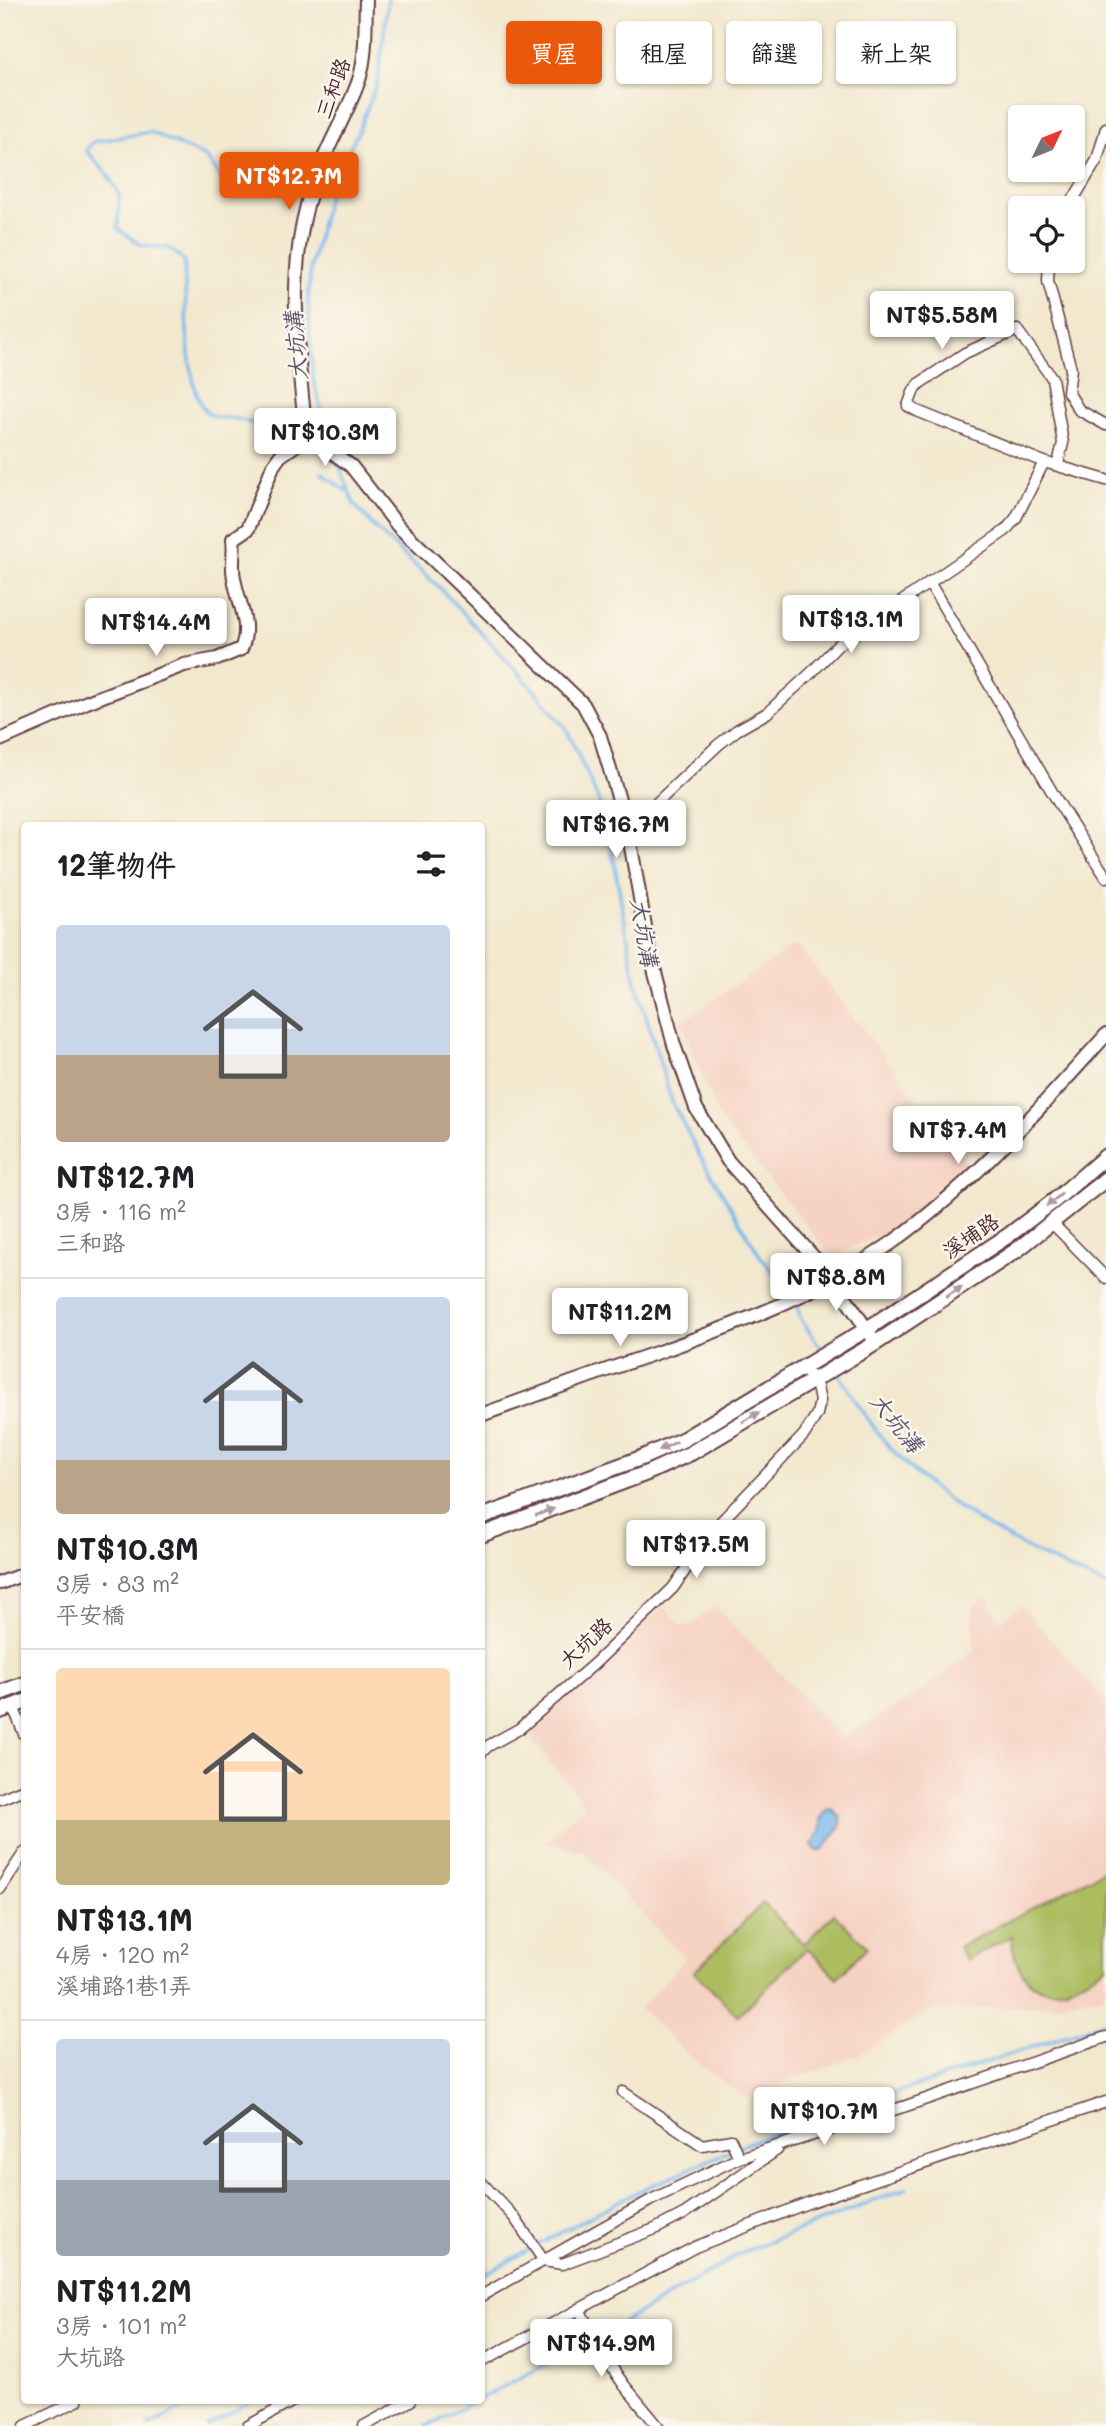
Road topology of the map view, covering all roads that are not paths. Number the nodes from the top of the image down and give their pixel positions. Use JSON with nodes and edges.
{"nodes":[{"id":1,"x":366,"y":0,"type":"edge"},
{"id":2,"x":1106,"y":128,"type":"edge"},
{"id":3,"x":1075,"y":196,"type":"edge"},
{"id":4,"x":1048,"y":273,"type":"edge"},
{"id":5,"x":1106,"y":425,"type":"edge"},
{"id":6,"x":306,"y":433,"type":"junction"},
{"id":7,"x":1044,"y":462,"type":"junction"},
{"id":8,"x":1058,"y":464,"type":"junction"},
{"id":9,"x":1106,"y":480,"type":"edge"},
{"id":10,"x":929,"y":582,"type":"junction"},
{"id":11,"x":0,"y":740,"type":"edge"},
{"id":12,"x":628,"y":830,"type":"junction"},
{"id":13,"x":1106,"y":877,"type":"edge"},
{"id":14,"x":1106,"y":1035,"type":"edge"},
{"id":15,"x":1106,"y":1156,"type":"edge"},
{"id":16,"x":1106,"y":1179,"type":"edge"},
{"id":17,"x":1052,"y":1223,"type":"junction"},
{"id":18,"x":1106,"y":1278,"type":"edge"},
{"id":19,"x":833,"y":1279,"type":"junction"},
{"id":20,"x":867,"y":1329,"type":"junction"},
{"id":21,"x":876,"y":1343,"type":"junction"},
{"id":22,"x":808,"y":1365,"type":"junction"},
{"id":23,"x":817,"y":1379,"type":"junction"},
{"id":24,"x":485,"y":1414,"type":"edge"},
{"id":25,"x":485,"y":1516,"type":"edge"},
{"id":26,"x":485,"y":1533,"type":"edge"},
{"id":27,"x":21,"y":1575,"type":"edge"},
{"id":28,"x":0,"y":1583,"type":"edge"},
{"id":29,"x":21,"y":1685,"type":"edge"},
{"id":30,"x":1,"y":1691,"type":"edge"},
{"id":31,"x":12,"y":1706,"type":"edge"},
{"id":32,"x":21,"y":1727,"type":"edge"},
{"id":33,"x":485,"y":1749,"type":"edge"},
{"id":34,"x":21,"y":1790,"type":"edge"},
{"id":35,"x":0,"y":1799,"type":"edge"},
{"id":36,"x":21,"y":1858,"type":"edge"},
{"id":37,"x":0,"y":1889,"type":"edge"},
{"id":38,"x":1106,"y":2037,"type":"edge"},
{"id":39,"x":623,"y":2092,"type":"dead end"},
{"id":40,"x":1106,"y":2102,"type":"edge"},
{"id":41,"x":786,"y":2144,"type":"junction"},
{"id":42,"x":739,"y":2158,"type":"junction"},
{"id":43,"x":485,"y":2186,"type":"edge"},
{"id":44,"x":544,"y":2261,"type":"junction"},
{"id":45,"x":485,"y":2294,"type":"edge"},
{"id":46,"x":579,"y":2309,"type":"junction"},
{"id":47,"x":485,"y":2360,"type":"edge"},
{"id":48,"x":71,"y":2404,"type":"edge"},
{"id":49,"x":288,"y":2404,"type":"edge"},
{"id":50,"x":404,"y":2404,"type":"edge"},
{"id":51,"x":25,"y":2426,"type":"edge"},
{"id":52,"x":248,"y":2426,"type":"edge"},
{"id":53,"x":364,"y":2426,"type":"edge"},
{"id":54,"x":658,"y":2426,"type":"edge"}],
"edges":[{"from":1,"to":6,"type":"street","name":"三和路"},
{"from":2,"to":3,"type":"street"},
{"from":4,"to":5,"type":"street"},
{"from":6,"to":11,"type":"street"},
{"from":6,"to":12,"type":"street"},
{"from":7,"to":8,"type":"street"},
{"from":7,"to":8,"type":"street"},
{"from":7,"to":10,"type":"street"},
{"from":8,"to":9,"type":"street"},
{"from":10,"to":12,"type":"street"},
{"from":10,"to":13,"type":"street"},
{"from":12,"to":19,"type":"street"},
{"from":14,"to":19,"type":"street","name":"溪埔路"},
{"from":15,"to":20,"type":"main road","name":"溪埔路","one_way":true},
{"from":16,"to":17,"type":"main road","name":"溪埔路"},
{"from":17,"to":18,"type":"street"},
{"from":21,"to":17,"type":"main road","name":"溪埔路","one_way":true},
{"from":19,"to":20,"type":"street"},
{"from":19,"to":24,"type":"street","name":"溪埔路"},
{"from":20,"to":21,"type":"street"},
{"from":20,"to":22,"type":"main road","name":"溪埔路"},
{"from":21,"to":23,"type":"main road","name":"溪埔路"},
{"from":22,"to":23,"type":"street","name":"大坑路"},
{"from":22,"to":25,"type":"main road","one_way":true},
{"from":26,"to":23,"type":"main road","one_way":true},
{"from":23,"to":33,"type":"street","name":"大坑路"},
{"from":27,"to":28,"type":"street"},
{"from":29,"to":30,"type":"main road"},
{"from":30,"to":31,"type":"street"},
{"from":31,"to":32,"type":"street"},
{"from":34,"to":35,"type":"street"},
{"from":36,"to":37,"type":"street"},
{"from":38,"to":41,"type":"street"},
{"from":39,"to":42,"type":"street"},
{"from":40,"to":46,"type":"street"},
{"from":41,"to":42,"type":"street"},
{"from":41,"to":44,"type":"street"},
{"from":42,"to":44,"type":"street"},
{"from":43,"to":44,"type":"street"},
{"from":44,"to":45,"type":"street"},
{"from":46,"to":47,"type":"street"},
{"from":46,"to":54,"type":"street"},
{"from":48,"to":51,"type":"street"},
{"from":49,"to":52,"type":"street"},
{"from":50,"to":53,"type":"street"}]}
